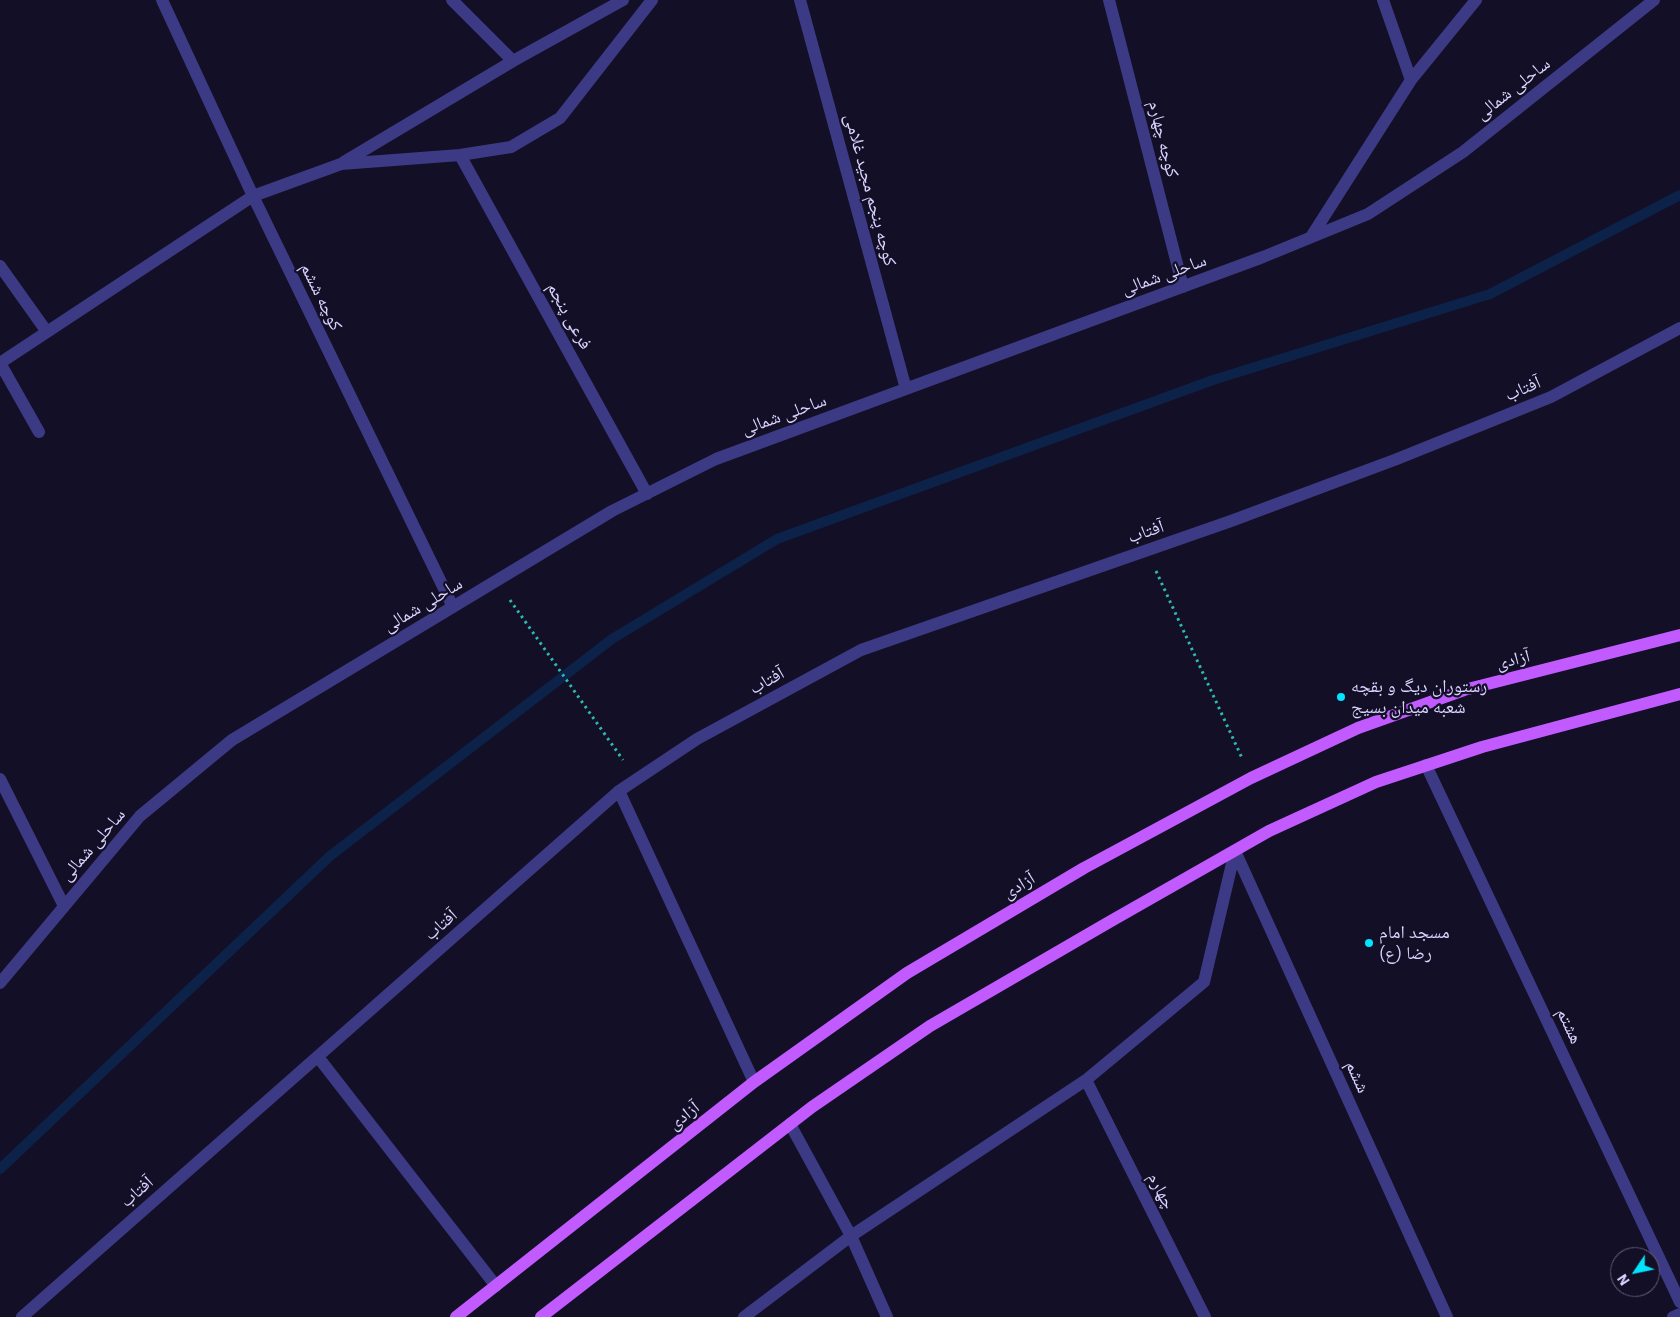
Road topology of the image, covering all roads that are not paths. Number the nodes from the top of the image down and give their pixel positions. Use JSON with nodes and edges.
{"nodes":[{"id":1,"x":162,"y":0,"type":"edge"},
{"id":2,"x":452,"y":0,"type":"edge"},
{"id":3,"x":622,"y":0,"type":"edge"},
{"id":4,"x":652,"y":0,"type":"edge"},
{"id":5,"x":800,"y":0,"type":"edge"},
{"id":6,"x":1109,"y":0,"type":"edge"},
{"id":7,"x":1383,"y":0,"type":"edge"},
{"id":8,"x":1476,"y":0,"type":"edge"},
{"id":9,"x":1654,"y":0,"type":"edge"},
{"id":10,"x":513,"y":61,"type":"junction"},
{"id":11,"x":1411,"y":80,"type":"junction"},
{"id":12,"x":460,"y":155,"type":"junction"},
{"id":13,"x":341,"y":164,"type":"junction"},
{"id":14,"x":253,"y":196,"type":"junction"},
{"id":15,"x":1312,"y":237,"type":"junction"},
{"id":16,"x":0,"y":266,"type":"edge"},
{"id":17,"x":1183,"y":287,"type":"junction"},
{"id":18,"x":1680,"y":328,"type":"edge"},
{"id":19,"x":46,"y":332,"type":"junction"},
{"id":20,"x":0,"y":363,"type":"edge"},
{"id":21,"x":906,"y":389,"type":"junction"},
{"id":22,"x":39,"y":432,"type":"dead end"},
{"id":23,"x":647,"y":494,"type":"junction"},
{"id":24,"x":453,"y":607,"type":"junction"},
{"id":25,"x":1680,"y":635,"type":"edge"},
{"id":26,"x":1680,"y":694,"type":"edge"},
{"id":27,"x":1426,"y":765,"type":"junction"},
{"id":28,"x":0,"y":779,"type":"edge"},
{"id":29,"x":619,"y":791,"type":"junction"},
{"id":30,"x":1234,"y":851,"type":"junction"},
{"id":31,"x":64,"y":906,"type":"junction"},
{"id":32,"x":0,"y":983,"type":"edge"},
{"id":33,"x":318,"y":1057,"type":"junction"},
{"id":34,"x":1086,"y":1080,"type":"junction"},
{"id":35,"x":754,"y":1082,"type":"junction"},
{"id":36,"x":790,"y":1124,"type":"junction"},
{"id":37,"x":851,"y":1236,"type":"junction"},
{"id":38,"x":496,"y":1286,"type":"junction"},
{"id":39,"x":1680,"y":1302,"type":"edge"},
{"id":40,"x":1680,"y":1314,"type":"edge"},
{"id":41,"x":22,"y":1317,"type":"edge"},
{"id":42,"x":456,"y":1317,"type":"edge"},
{"id":43,"x":541,"y":1317,"type":"edge"},
{"id":44,"x":744,"y":1317,"type":"edge"},
{"id":45,"x":887,"y":1317,"type":"edge"},
{"id":46,"x":1206,"y":1317,"type":"edge"},
{"id":47,"x":1447,"y":1317,"type":"edge"},
{"id":48,"x":1673,"y":1317,"type":"edge"}],
"edges":[{"from":1,"to":14,"type":"street","name":"کوچه ششم"},
{"from":2,"to":10,"type":"street"},
{"from":3,"to":10,"type":"street"},
{"from":4,"to":12,"type":"street"},
{"from":5,"to":21,"type":"street","name":"کوچه پنجم مجید غلامی"},
{"from":6,"to":17,"type":"street","name":"کوچه چهارم"},
{"from":7,"to":11,"type":"street"},
{"from":8,"to":11,"type":"street"},
{"from":9,"to":15,"type":"street","name":"ساحلی شمالی"},
{"from":10,"to":13,"type":"street"},
{"from":11,"to":15,"type":"street"},
{"from":12,"to":13,"type":"street"},
{"from":12,"to":23,"type":"street","name":"فرعی پنجم"},
{"from":13,"to":14,"type":"street"},
{"from":14,"to":19,"type":"street"},
{"from":14,"to":24,"type":"street","name":"کوچه ششم"},
{"from":15,"to":17,"type":"street","name":"ساحلی شمالی"},
{"from":16,"to":19,"type":"street"},
{"from":17,"to":21,"type":"street","name":"ساحلی شمالی"},
{"from":18,"to":29,"type":"street","name":"آفتاب"},
{"from":19,"to":20,"type":"street"},
{"from":20,"to":22,"type":"street"},
{"from":21,"to":23,"type":"street","name":"ساحلی شمالی"},
{"from":23,"to":24,"type":"street","name":"ساحلی شمالی"},
{"from":24,"to":31,"type":"street","name":"ساحلی شمالی"},
{"from":25,"to":35,"type":"main road","name":"آزادی"},
{"from":26,"to":27,"type":"main road"},
{"from":27,"to":30,"type":"main road"},
{"from":27,"to":39,"type":"street","name":"هشتم"},
{"from":28,"to":31,"type":"street"},
{"from":29,"to":33,"type":"street","name":"آفتاب"},
{"from":29,"to":35,"type":"street"},
{"from":30,"to":34,"type":"street"},
{"from":30,"to":36,"type":"main road"},
{"from":30,"to":47,"type":"street","name":"ششم"},
{"from":31,"to":32,"type":"street","name":"ساحلی شمالی"},
{"from":33,"to":38,"type":"street"},
{"from":33,"to":41,"type":"street","name":"آفتاب"},
{"from":34,"to":37,"type":"street"},
{"from":34,"to":46,"type":"street","name":"چهارم"},
{"from":35,"to":38,"type":"main road","name":"آزادی"},
{"from":36,"to":37,"type":"street"},
{"from":36,"to":43,"type":"main road"},
{"from":37,"to":44,"type":"street"},
{"from":37,"to":45,"type":"street"},
{"from":38,"to":42,"type":"main road","name":"آزادی"},
{"from":40,"to":48,"type":"street"}]}
